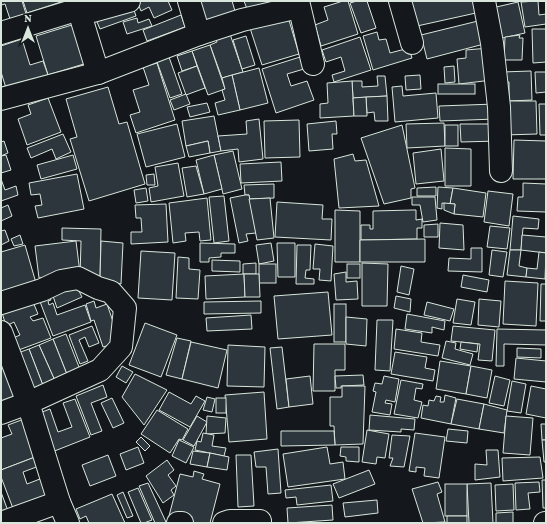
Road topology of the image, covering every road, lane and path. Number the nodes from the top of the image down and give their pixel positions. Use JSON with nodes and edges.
{"nodes":[{"id":1,"x":129,"y":1,"type":"edge"},
{"id":2,"x":189,"y":1,"type":"edge"},
{"id":3,"x":297,"y":1,"type":"edge"},
{"id":4,"x":400,"y":1,"type":"edge"},
{"id":5,"x":484,"y":1,"type":"edge"},
{"id":6,"x":77,"y":5,"type":"edge"},
{"id":7,"x":1,"y":33,"type":"edge"},
{"id":8,"x":199,"y":34,"type":"junction"},
{"id":9,"x":412,"y":43,"type":"dead end"},
{"id":10,"x":314,"y":64,"type":"dead end"},
{"id":11,"x":98,"y":73,"type":"junction"},
{"id":12,"x":1,"y":99,"type":"edge"},
{"id":13,"x":501,"y":171,"type":"dead end"},
{"id":14,"x":1,"y":303,"type":"edge"},
{"id":15,"x":1,"y":332,"type":"edge"},
{"id":16,"x":28,"y":403,"type":"junction"},
{"id":17,"x":1,"y":413,"type":"edge"},
{"id":18,"x":59,"y":502,"type":"junction"},
{"id":19,"x":260,"y":521,"type":"dead end"},
{"id":20,"x":1,"y":523,"type":"edge"},
{"id":21,"x":68,"y":523,"type":"edge"},
{"id":22,"x":178,"y":523,"type":"edge"},
{"id":23,"x":182,"y":523,"type":"edge"},
{"id":24,"x":224,"y":523,"type":"edge"}],
"edges":[{"from":1,"to":6,"type":"street"},
{"from":2,"to":8,"type":"street"},
{"from":3,"to":8,"type":"street"},
{"from":3,"to":10,"type":"street"},
{"from":4,"to":9,"type":"street"},
{"from":5,"to":13,"type":"street"},
{"from":6,"to":7,"type":"street"},
{"from":6,"to":11,"type":"street"},
{"from":8,"to":11,"type":"street"},
{"from":11,"to":12,"type":"street"},
{"from":14,"to":16,"type":"street"},
{"from":15,"to":16,"type":"street"},
{"from":16,"to":17,"type":"street"},
{"from":16,"to":18,"type":"street"},
{"from":18,"to":20,"type":"street"},
{"from":18,"to":21,"type":"street"},
{"from":19,"to":24,"type":"street"},
{"from":22,"to":23,"type":"street"}]}
